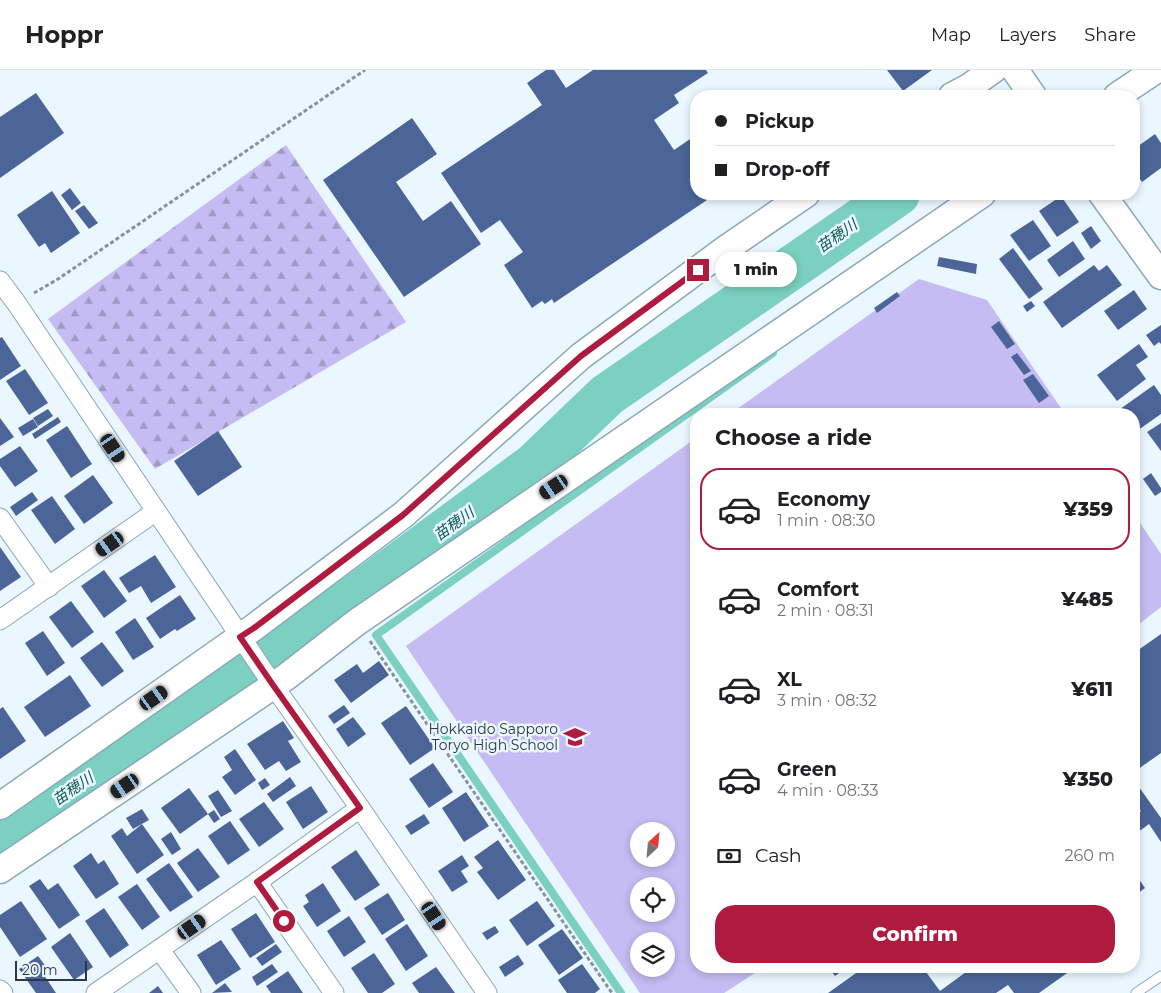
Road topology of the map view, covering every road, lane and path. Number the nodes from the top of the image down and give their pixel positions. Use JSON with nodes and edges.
{"nodes":[{"id":1,"x":365,"y":70,"type":"edge"},
{"id":2,"x":993,"y":70,"type":"edge"},
{"id":3,"x":1015,"y":70,"type":"edge"},
{"id":4,"x":1156,"y":70,"type":"edge"},
{"id":5,"x":963,"y":90,"type":"edge"},
{"id":6,"x":1029,"y":90,"type":"edge"},
{"id":7,"x":1126,"y":90,"type":"edge"},
{"id":8,"x":797,"y":200,"type":"edge"},
{"id":9,"x":973,"y":200,"type":"edge"},
{"id":10,"x":1107,"y":200,"type":"edge"},
{"id":11,"x":1158,"y":264,"type":"edge"},
{"id":12,"x":0,"y":281,"type":"edge"},
{"id":13,"x":17,"y":304,"type":"junction"},
{"id":14,"x":155,"y":512,"type":"junction"},
{"id":15,"x":0,"y":518,"type":"edge"},
{"id":16,"x":49,"y":587,"type":"junction"},
{"id":17,"x":0,"y":620,"type":"edge"},
{"id":18,"x":243,"y":640,"type":"junction"},
{"id":19,"x":370,"y":641,"type":"dead end"},
{"id":20,"x":268,"y":678,"type":"junction"},
{"id":21,"x":0,"y":806,"type":"edge"},
{"id":22,"x":360,"y":808,"type":"junction"},
{"id":23,"x":0,"y":870,"type":"edge"},
{"id":24,"x":257,"y":882,"type":"junction"},
{"id":25,"x":160,"y":950,"type":"junction"},
{"id":26,"x":1161,"y":976,"type":"edge"},
{"id":27,"x":0,"y":990,"type":"edge"},
{"id":28,"x":2,"y":993,"type":"edge"},
{"id":29,"x":96,"y":993,"type":"edge"},
{"id":30,"x":191,"y":993,"type":"edge"},
{"id":31,"x":334,"y":993,"type":"edge"},
{"id":32,"x":487,"y":993,"type":"edge"},
{"id":33,"x":612,"y":993,"type":"edge"},
{"id":34,"x":1136,"y":993,"type":"edge"}],
"edges":[{"from":1,"to":13,"type":"path"},
{"from":2,"to":5,"type":"street"},
{"from":3,"to":6,"type":"street"},
{"from":4,"to":7,"type":"street"},
{"from":8,"to":18,"type":"street"},
{"from":9,"to":20,"type":"street"},
{"from":10,"to":11,"type":"street"},
{"from":12,"to":13,"type":"street"},
{"from":13,"to":14,"type":"street"},
{"from":14,"to":16,"type":"street"},
{"from":14,"to":18,"type":"street"},
{"from":15,"to":16,"type":"street"},
{"from":16,"to":17,"type":"street"},
{"from":18,"to":20,"type":"street"},
{"from":18,"to":21,"type":"street"},
{"from":19,"to":33,"type":"path"},
{"from":20,"to":22,"type":"street"},
{"from":20,"to":23,"type":"street"},
{"from":22,"to":24,"type":"street"},
{"from":22,"to":32,"type":"street"},
{"from":24,"to":25,"type":"street"},
{"from":24,"to":31,"type":"street"},
{"from":25,"to":29,"type":"street"},
{"from":25,"to":30,"type":"street"},
{"from":26,"to":34,"type":"lane"},
{"from":27,"to":28,"type":"street"}]}
